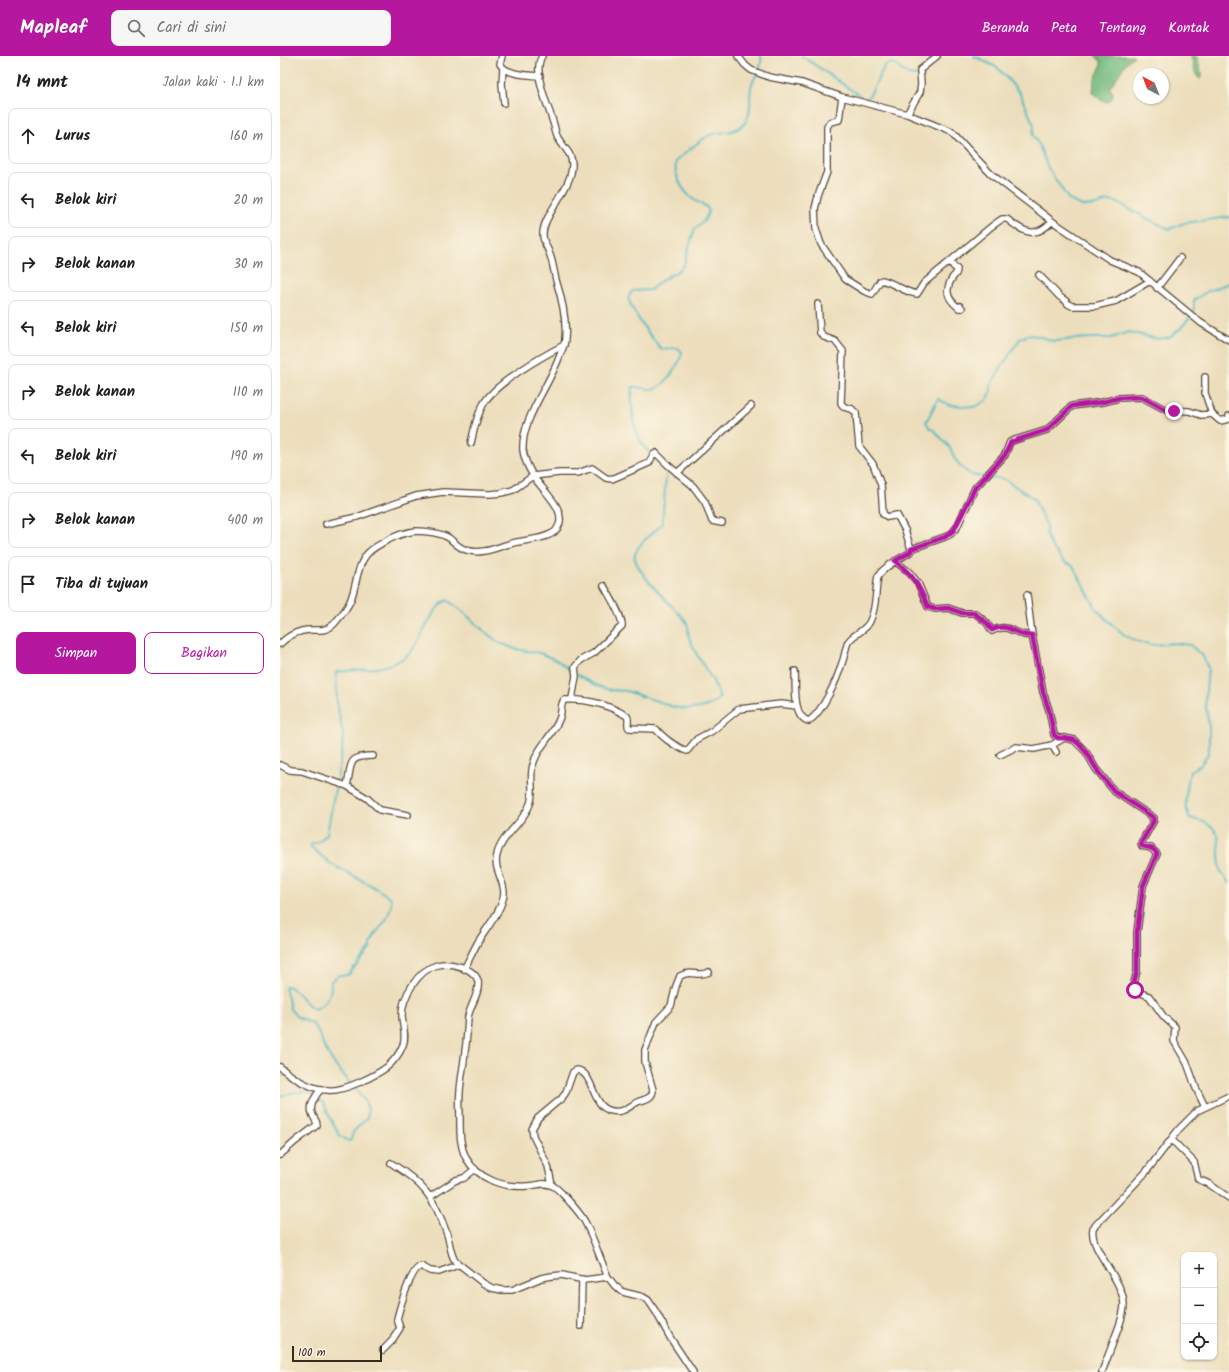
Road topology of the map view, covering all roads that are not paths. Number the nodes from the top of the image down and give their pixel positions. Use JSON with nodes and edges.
{"nodes":[{"id":1,"x":502,"y":56,"type":"edge"},
{"id":2,"x":542,"y":56,"type":"edge"},
{"id":3,"x":738,"y":56,"type":"edge"},
{"id":4,"x":937,"y":56,"type":"edge"},
{"id":5,"x":503,"y":68,"type":"junction"},
{"id":6,"x":540,"y":76,"type":"junction"},
{"id":7,"x":842,"y":97,"type":"junction"},
{"id":8,"x":504,"y":103,"type":"dead end"},
{"id":9,"x":907,"y":114,"type":"junction"},
{"id":10,"x":1052,"y":221,"type":"junction"},
{"id":11,"x":1180,"y":258,"type":"dead end"},
{"id":12,"x":950,"y":261,"type":"junction"},
{"id":13,"x":1039,"y":274,"type":"dead end"},
{"id":14,"x":1150,"y":281,"type":"junction"},
{"id":15,"x":1157,"y":288,"type":"junction"},
{"id":16,"x":818,"y":304,"type":"dead end"},
{"id":17,"x":962,"y":308,"type":"dead end"},
{"id":18,"x":1229,"y":340,"type":"edge"},
{"id":19,"x":564,"y":345,"type":"junction"},
{"id":20,"x":1204,"y":377,"type":"dead end"},
{"id":21,"x":751,"y":406,"type":"dead end"},
{"id":22,"x":1212,"y":414,"type":"junction"},
{"id":23,"x":1229,"y":416,"type":"edge"},
{"id":24,"x":471,"y":443,"type":"dead end"},
{"id":25,"x":677,"y":473,"type":"junction"},
{"id":26,"x":532,"y":476,"type":"junction"},
{"id":27,"x":722,"y":523,"type":"dead end"},
{"id":28,"x":326,"y":524,"type":"dead end"},
{"id":29,"x":911,"y":549,"type":"junction"},
{"id":30,"x":895,"y":561,"type":"junction"},
{"id":31,"x":604,"y":586,"type":"dead end"},
{"id":32,"x":1027,"y":594,"type":"dead end"},
{"id":33,"x":1032,"y":635,"type":"junction"},
{"id":34,"x":280,"y":644,"type":"edge"},
{"id":35,"x":795,"y":671,"type":"dead end"},
{"id":36,"x":572,"y":700,"type":"junction"},
{"id":37,"x":797,"y":706,"type":"junction"},
{"id":38,"x":1064,"y":738,"type":"junction"},
{"id":39,"x":1052,"y":745,"type":"junction"},
{"id":40,"x":1056,"y":752,"type":"dead end"},
{"id":41,"x":1000,"y":755,"type":"dead end"},
{"id":42,"x":373,"y":756,"type":"dead end"},
{"id":43,"x":280,"y":765,"type":"edge"},
{"id":44,"x":347,"y":786,"type":"junction"},
{"id":45,"x":408,"y":815,"type":"dead end"},
{"id":46,"x":464,"y":969,"type":"junction"},
{"id":47,"x":709,"y":972,"type":"dead end"},
{"id":48,"x":280,"y":1067,"type":"edge"},
{"id":49,"x":320,"y":1089,"type":"junction"},
{"id":50,"x":1229,"y":1096,"type":"edge"},
{"id":51,"x":1205,"y":1107,"type":"junction"},
{"id":52,"x":1172,"y":1140,"type":"junction"},
{"id":53,"x":280,"y":1155,"type":"edge"},
{"id":54,"x":391,"y":1163,"type":"dead end"},
{"id":55,"x":475,"y":1169,"type":"junction"},
{"id":56,"x":552,"y":1185,"type":"junction"},
{"id":57,"x":430,"y":1197,"type":"junction"},
{"id":58,"x":1229,"y":1198,"type":"edge"},
{"id":59,"x":458,"y":1265,"type":"junction"},
{"id":60,"x":608,"y":1277,"type":"junction"},
{"id":61,"x":582,"y":1279,"type":"junction"},
{"id":62,"x":581,"y":1326,"type":"dead end"},
{"id":63,"x":383,"y":1350,"type":"dead end"},
{"id":64,"x":693,"y":1372,"type":"edge"},
{"id":65,"x":1102,"y":1372,"type":"edge"}],
"edges":[{"from":1,"to":5,"type":"street"},
{"from":2,"to":6,"type":"street"},
{"from":3,"to":7,"type":"street"},
{"from":4,"to":9,"type":"street"},
{"from":5,"to":6,"type":"street"},
{"from":5,"to":8,"type":"street"},
{"from":6,"to":19,"type":"street"},
{"from":7,"to":9,"type":"street"},
{"from":7,"to":12,"type":"street"},
{"from":9,"to":10,"type":"street"},
{"from":10,"to":12,"type":"street"},
{"from":10,"to":14,"type":"street"},
{"from":11,"to":15,"type":"street"},
{"from":12,"to":17,"type":"street"},
{"from":13,"to":14,"type":"street"},
{"from":14,"to":15,"type":"street"},
{"from":15,"to":18,"type":"street"},
{"from":16,"to":29,"type":"street"},
{"from":19,"to":24,"type":"street"},
{"from":19,"to":26,"type":"street"},
{"from":20,"to":22,"type":"street"},
{"from":21,"to":25,"type":"street"},
{"from":22,"to":23,"type":"street"},
{"from":22,"to":29,"type":"street"},
{"from":25,"to":26,"type":"street"},
{"from":25,"to":27,"type":"street"},
{"from":26,"to":28,"type":"street"},
{"from":26,"to":34,"type":"street"},
{"from":29,"to":30,"type":"street"},
{"from":30,"to":33,"type":"street"},
{"from":30,"to":37,"type":"street"},
{"from":31,"to":36,"type":"street"},
{"from":32,"to":33,"type":"street"},
{"from":33,"to":38,"type":"street"},
{"from":35,"to":37,"type":"street"},
{"from":36,"to":37,"type":"street"},
{"from":36,"to":46,"type":"street"},
{"from":38,"to":39,"type":"street"},
{"from":38,"to":51,"type":"street"},
{"from":39,"to":40,"type":"street"},
{"from":39,"to":41,"type":"street"},
{"from":42,"to":44,"type":"street"},
{"from":43,"to":44,"type":"street"},
{"from":44,"to":45,"type":"street"},
{"from":46,"to":49,"type":"street"},
{"from":46,"to":55,"type":"street"},
{"from":47,"to":56,"type":"street"},
{"from":48,"to":49,"type":"street"},
{"from":49,"to":53,"type":"street"},
{"from":50,"to":51,"type":"street"},
{"from":51,"to":52,"type":"street"},
{"from":52,"to":58,"type":"street"},
{"from":52,"to":65,"type":"street"},
{"from":54,"to":57,"type":"street"},
{"from":55,"to":56,"type":"street"},
{"from":55,"to":57,"type":"street"},
{"from":56,"to":60,"type":"street"},
{"from":57,"to":59,"type":"street"},
{"from":59,"to":61,"type":"street"},
{"from":59,"to":63,"type":"street"},
{"from":60,"to":61,"type":"street"},
{"from":60,"to":64,"type":"street"},
{"from":61,"to":62,"type":"street"}]}
